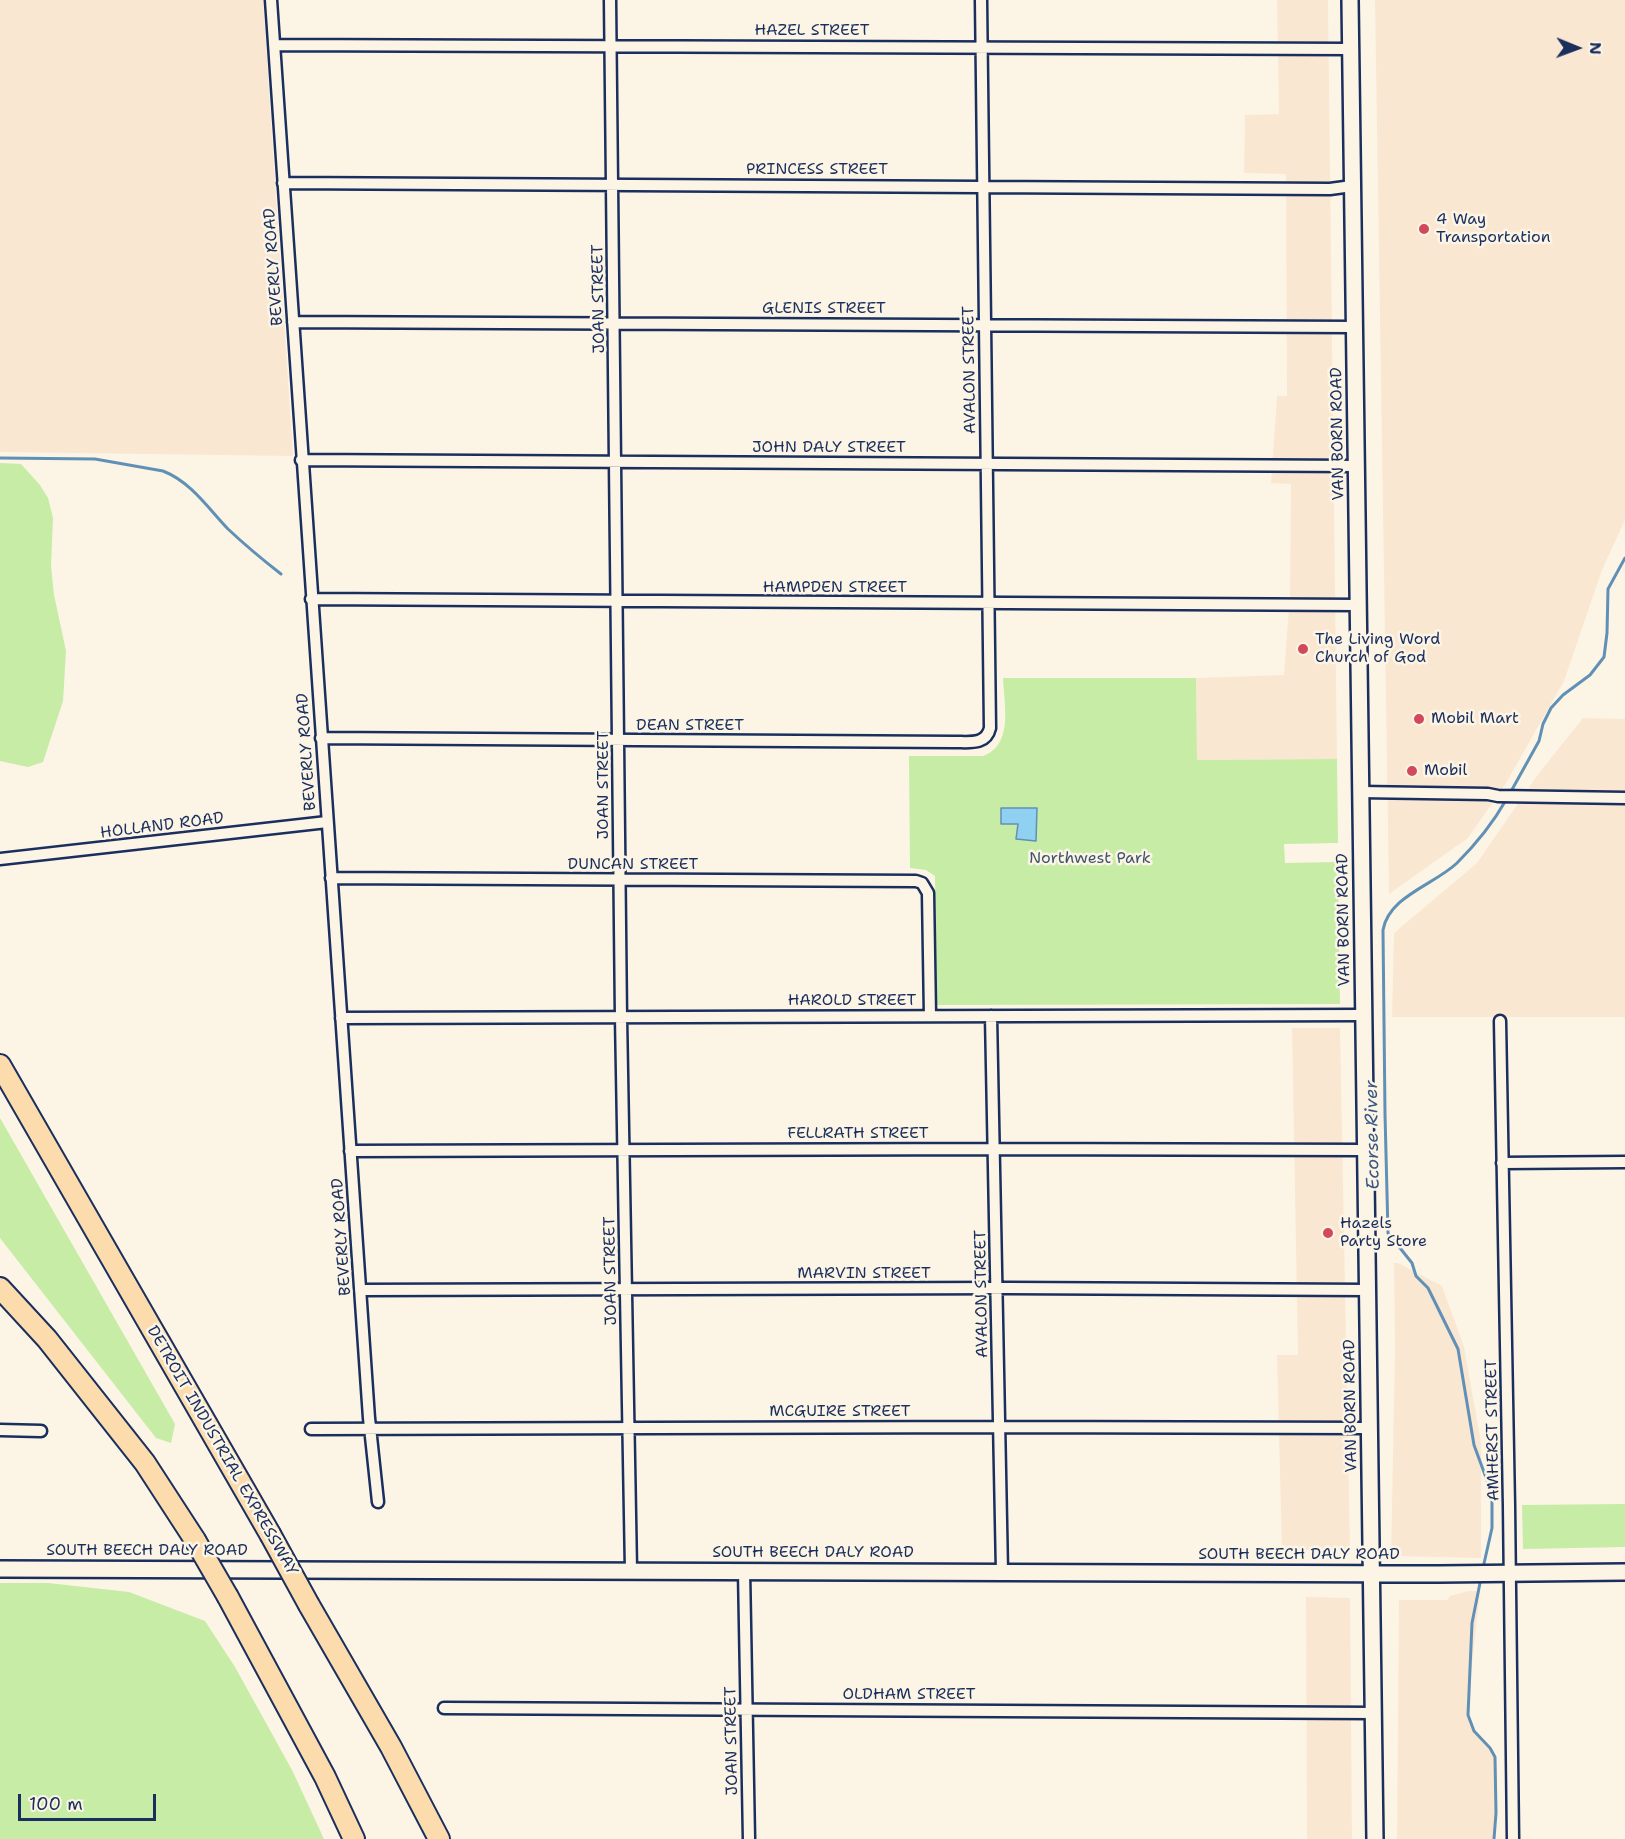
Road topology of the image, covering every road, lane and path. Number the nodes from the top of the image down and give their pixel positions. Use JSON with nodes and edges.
{"nodes":[{"id":1,"x":271,"y":0,"type":"edge"},
{"id":2,"x":610,"y":0,"type":"edge"},
{"id":3,"x":981,"y":0,"type":"edge"},
{"id":4,"x":1350,"y":0,"type":"edge"},
{"id":5,"x":274,"y":45,"type":"junction"},
{"id":6,"x":610,"y":45,"type":"junction"},
{"id":7,"x":981,"y":47,"type":"junction"},
{"id":8,"x":1350,"y":49,"type":"junction"},
{"id":9,"x":283,"y":183,"type":"junction"},
{"id":10,"x":612,"y":184,"type":"junction"},
{"id":11,"x":983,"y":186,"type":"junction"},
{"id":12,"x":1352,"y":186,"type":"junction"},
{"id":13,"x":293,"y":322,"type":"junction"},
{"id":14,"x":614,"y":323,"type":"junction"},
{"id":15,"x":985,"y":325,"type":"junction"},
{"id":16,"x":1354,"y":327,"type":"junction"},
{"id":17,"x":301,"y":460,"type":"junction"},
{"id":18,"x":616,"y":462,"type":"junction"},
{"id":19,"x":987,"y":464,"type":"junction"},
{"id":20,"x":1356,"y":466,"type":"junction"},
{"id":21,"x":311,"y":599,"type":"junction"},
{"id":22,"x":618,"y":602,"type":"junction"},
{"id":23,"x":988,"y":603,"type":"junction"},
{"id":24,"x":1358,"y":605,"type":"junction"},
{"id":25,"x":321,"y":738,"type":"junction"},
{"id":26,"x":985,"y":739,"type":"joint"},
{"id":27,"x":619,"y":740,"type":"junction"},
{"id":28,"x":1360,"y":792,"type":"junction"},
{"id":29,"x":1625,"y":798,"type":"edge"},
{"id":30,"x":327,"y":822,"type":"junction"},
{"id":31,"x":0,"y":859,"type":"edge"},
{"id":32,"x":331,"y":878,"type":"junction"},
{"id":33,"x":620,"y":879,"type":"junction"},
{"id":34,"x":1364,"y":1015,"type":"junction"},
{"id":35,"x":930,"y":1016,"type":"junction"},
{"id":36,"x":991,"y":1016,"type":"junction"},
{"id":37,"x":621,"y":1017,"type":"junction"},
{"id":38,"x":341,"y":1018,"type":"junction"},
{"id":39,"x":1500,"y":1022,"type":"dead end"},
{"id":40,"x":0,"y":1065,"type":"edge"},
{"id":41,"x":994,"y":1149,"type":"junction"},
{"id":42,"x":1365,"y":1150,"type":"junction"},
{"id":43,"x":350,"y":1151,"type":"junction"},
{"id":44,"x":623,"y":1151,"type":"junction"},
{"id":45,"x":1625,"y":1162,"type":"edge"},
{"id":46,"x":1502,"y":1163,"type":"junction"},
{"id":47,"x":0,"y":1288,"type":"edge"},
{"id":48,"x":997,"y":1288,"type":"junction"},
{"id":49,"x":360,"y":1290,"type":"junction"},
{"id":50,"x":626,"y":1290,"type":"junction"},
{"id":51,"x":1367,"y":1290,"type":"junction"},
{"id":52,"x":999,"y":1427,"type":"junction"},
{"id":53,"x":629,"y":1428,"type":"junction"},
{"id":54,"x":1369,"y":1428,"type":"junction"},
{"id":55,"x":311,"y":1429,"type":"dead end"},
{"id":56,"x":0,"y":1430,"type":"edge"},
{"id":57,"x":370,"y":1430,"type":"junction"},
{"id":58,"x":41,"y":1431,"type":"dead end"},
{"id":59,"x":378,"y":1502,"type":"dead end"},
{"id":60,"x":0,"y":1569,"type":"edge"},
{"id":61,"x":631,"y":1570,"type":"junction"},
{"id":62,"x":744,"y":1571,"type":"junction"},
{"id":63,"x":1002,"y":1572,"type":"junction"},
{"id":64,"x":1625,"y":1572,"type":"edge"},
{"id":65,"x":1510,"y":1573,"type":"junction"},
{"id":66,"x":1372,"y":1574,"type":"junction"},
{"id":67,"x":444,"y":1708,"type":"dead end"},
{"id":68,"x":746,"y":1709,"type":"junction"},
{"id":69,"x":1373,"y":1713,"type":"junction"},
{"id":70,"x":354,"y":1839,"type":"edge"},
{"id":71,"x":439,"y":1839,"type":"edge"},
{"id":72,"x":748,"y":1839,"type":"edge"},
{"id":73,"x":1375,"y":1839,"type":"edge"},
{"id":74,"x":1513,"y":1839,"type":"edge"}],
"edges":[{"from":1,"to":5,"type":"street","name":"BEVERLY ROAD"},
{"from":2,"to":6,"type":"street","name":"JOAN STREET"},
{"from":3,"to":7,"type":"street","name":"AVALON STREET"},
{"from":4,"to":8,"type":"main road","name":"VAN BORN ROAD"},
{"from":5,"to":6,"type":"street","name":"HAZEL STREET"},
{"from":5,"to":9,"type":"street","name":"BEVERLY ROAD"},
{"from":6,"to":7,"type":"street","name":"HAZEL STREET"},
{"from":6,"to":10,"type":"street","name":"JOAN STREET"},
{"from":7,"to":8,"type":"street","name":"HAZEL STREET"},
{"from":7,"to":11,"type":"street","name":"AVALON STREET"},
{"from":8,"to":12,"type":"main road","name":"VAN BORN ROAD"},
{"from":9,"to":10,"type":"street","name":"PRINCESS STREET"},
{"from":9,"to":13,"type":"street","name":"BEVERLY ROAD"},
{"from":10,"to":11,"type":"street","name":"PRINCESS STREET"},
{"from":10,"to":14,"type":"street","name":"JOAN STREET"},
{"from":11,"to":12,"type":"street","name":"PRINCESS STREET"},
{"from":11,"to":15,"type":"street","name":"AVALON STREET"},
{"from":12,"to":16,"type":"main road","name":"VAN BORN ROAD"},
{"from":13,"to":14,"type":"street","name":"GLENIS STREET"},
{"from":13,"to":17,"type":"street","name":"BEVERLY ROAD"},
{"from":14,"to":15,"type":"street","name":"GLENIS STREET"},
{"from":14,"to":18,"type":"street","name":"JOAN STREET"},
{"from":15,"to":16,"type":"street","name":"GLENIS STREET"},
{"from":15,"to":19,"type":"street","name":"AVALON STREET"},
{"from":16,"to":20,"type":"main road","name":"VAN BORN ROAD"},
{"from":17,"to":18,"type":"street","name":"JOHN DALY STREET"},
{"from":17,"to":21,"type":"street","name":"BEVERLY ROAD"},
{"from":18,"to":19,"type":"street","name":"JOHN DALY STREET"},
{"from":18,"to":22,"type":"street","name":"JOAN STREET"},
{"from":19,"to":20,"type":"street","name":"JOHN DALY STREET"},
{"from":19,"to":23,"type":"street","name":"AVALON STREET"},
{"from":20,"to":24,"type":"main road","name":"VAN BORN ROAD"},
{"from":21,"to":22,"type":"street","name":"HAMPDEN STREET"},
{"from":21,"to":25,"type":"street","name":"BEVERLY ROAD"},
{"from":22,"to":23,"type":"street","name":"HAMPDEN STREET"},
{"from":22,"to":27,"type":"street","name":"JOAN STREET"},
{"from":23,"to":24,"type":"street","name":"HAMPDEN STREET"},
{"from":23,"to":26,"type":"street","name":"AVALON STREET"},
{"from":24,"to":28,"type":"main road","name":"VAN BORN ROAD"},
{"from":25,"to":27,"type":"street","name":"DEAN STREET"},
{"from":25,"to":30,"type":"street","name":"BEVERLY ROAD"},
{"from":26,"to":27,"type":"street","name":"DEAN STREET"},
{"from":27,"to":33,"type":"street","name":"JOAN STREET"},
{"from":28,"to":29,"type":"street"},
{"from":28,"to":34,"type":"main road","name":"VAN BORN ROAD"},
{"from":30,"to":31,"type":"street","name":"HOLLAND ROAD"},
{"from":30,"to":32,"type":"street","name":"BEVERLY ROAD"},
{"from":32,"to":33,"type":"street","name":"DUNCAN STREET"},
{"from":32,"to":38,"type":"street","name":"BEVERLY ROAD"},
{"from":33,"to":35,"type":"street","name":"DUNCAN STREET"},
{"from":33,"to":37,"type":"street","name":"JOAN STREET"},
{"from":34,"to":36,"type":"street","name":"HAROLD STREET"},
{"from":34,"to":42,"type":"main road","name":"VAN BORN ROAD"},
{"from":35,"to":36,"type":"street","name":"HAROLD STREET"},
{"from":35,"to":37,"type":"street","name":"HAROLD STREET"},
{"from":36,"to":41,"type":"street","name":"AVALON STREET"},
{"from":37,"to":38,"type":"street","name":"HAROLD STREET"},
{"from":37,"to":44,"type":"street","name":"JOAN STREET"},
{"from":38,"to":43,"type":"street","name":"BEVERLY ROAD"},
{"from":39,"to":46,"type":"street","name":"AMHERST STREET"},
{"from":40,"to":71,"type":"highway","name":"DETROIT INDUSTRIAL EXPRESSWAY","bridge":true},
{"from":41,"to":42,"type":"street","name":"FELLRATH STREET"},
{"from":41,"to":44,"type":"street","name":"FELLRATH STREET"},
{"from":41,"to":48,"type":"street","name":"AVALON STREET"},
{"from":42,"to":51,"type":"main road","name":"VAN BORN ROAD"},
{"from":43,"to":44,"type":"street","name":"FELLRATH STREET"},
{"from":43,"to":49,"type":"street","name":"BEVERLY ROAD"},
{"from":44,"to":50,"type":"street","name":"JOAN STREET"},
{"from":45,"to":46,"type":"street"},
{"from":46,"to":65,"type":"street","name":"AMHERST STREET"},
{"from":47,"to":70,"type":"highway","bridge":true},
{"from":48,"to":50,"type":"street","name":"MARVIN STREET"},
{"from":48,"to":51,"type":"street","name":"MARVIN STREET"},
{"from":48,"to":52,"type":"street","name":"AVALON STREET"},
{"from":49,"to":50,"type":"street","name":"MARVIN STREET"},
{"from":49,"to":57,"type":"street","name":"BEVERLY ROAD"},
{"from":50,"to":53,"type":"street","name":"JOAN STREET"},
{"from":51,"to":54,"type":"main road","name":"VAN BORN ROAD"},
{"from":52,"to":53,"type":"street","name":"MCGUIRE STREET"},
{"from":52,"to":54,"type":"street","name":"MCGUIRE STREET"},
{"from":52,"to":63,"type":"street","name":"AVALON STREET"},
{"from":53,"to":57,"type":"street","name":"MCGUIRE STREET"},
{"from":53,"to":61,"type":"street","name":"JOAN STREET"},
{"from":54,"to":66,"type":"main road","name":"VAN BORN ROAD"},
{"from":55,"to":57,"type":"street","name":"MCGUIRE STREET"},
{"from":56,"to":58,"type":"street"},
{"from":57,"to":59,"type":"street","name":"BEVERLY ROAD"},
{"from":60,"to":61,"type":"main road","name":"SOUTH BEECH DALY ROAD"},
{"from":61,"to":62,"type":"main road","name":"SOUTH BEECH DALY ROAD"},
{"from":62,"to":63,"type":"main road","name":"SOUTH BEECH DALY ROAD"},
{"from":62,"to":68,"type":"street","name":"JOAN STREET"},
{"from":63,"to":66,"type":"main road","name":"SOUTH BEECH DALY ROAD"},
{"from":64,"to":65,"type":"main road","name":"SOUTH BEECH DALY ROAD"},
{"from":65,"to":66,"type":"main road","name":"SOUTH BEECH DALY ROAD"},
{"from":65,"to":74,"type":"street","name":"AMHERST STREET"},
{"from":66,"to":69,"type":"main road","name":"VAN BORN ROAD"},
{"from":67,"to":68,"type":"street","name":"OLDHAM STREET"},
{"from":68,"to":69,"type":"street","name":"OLDHAM STREET"},
{"from":68,"to":72,"type":"street","name":"JOAN STREET"},
{"from":69,"to":73,"type":"main road","name":"VAN BORN ROAD"}]}
